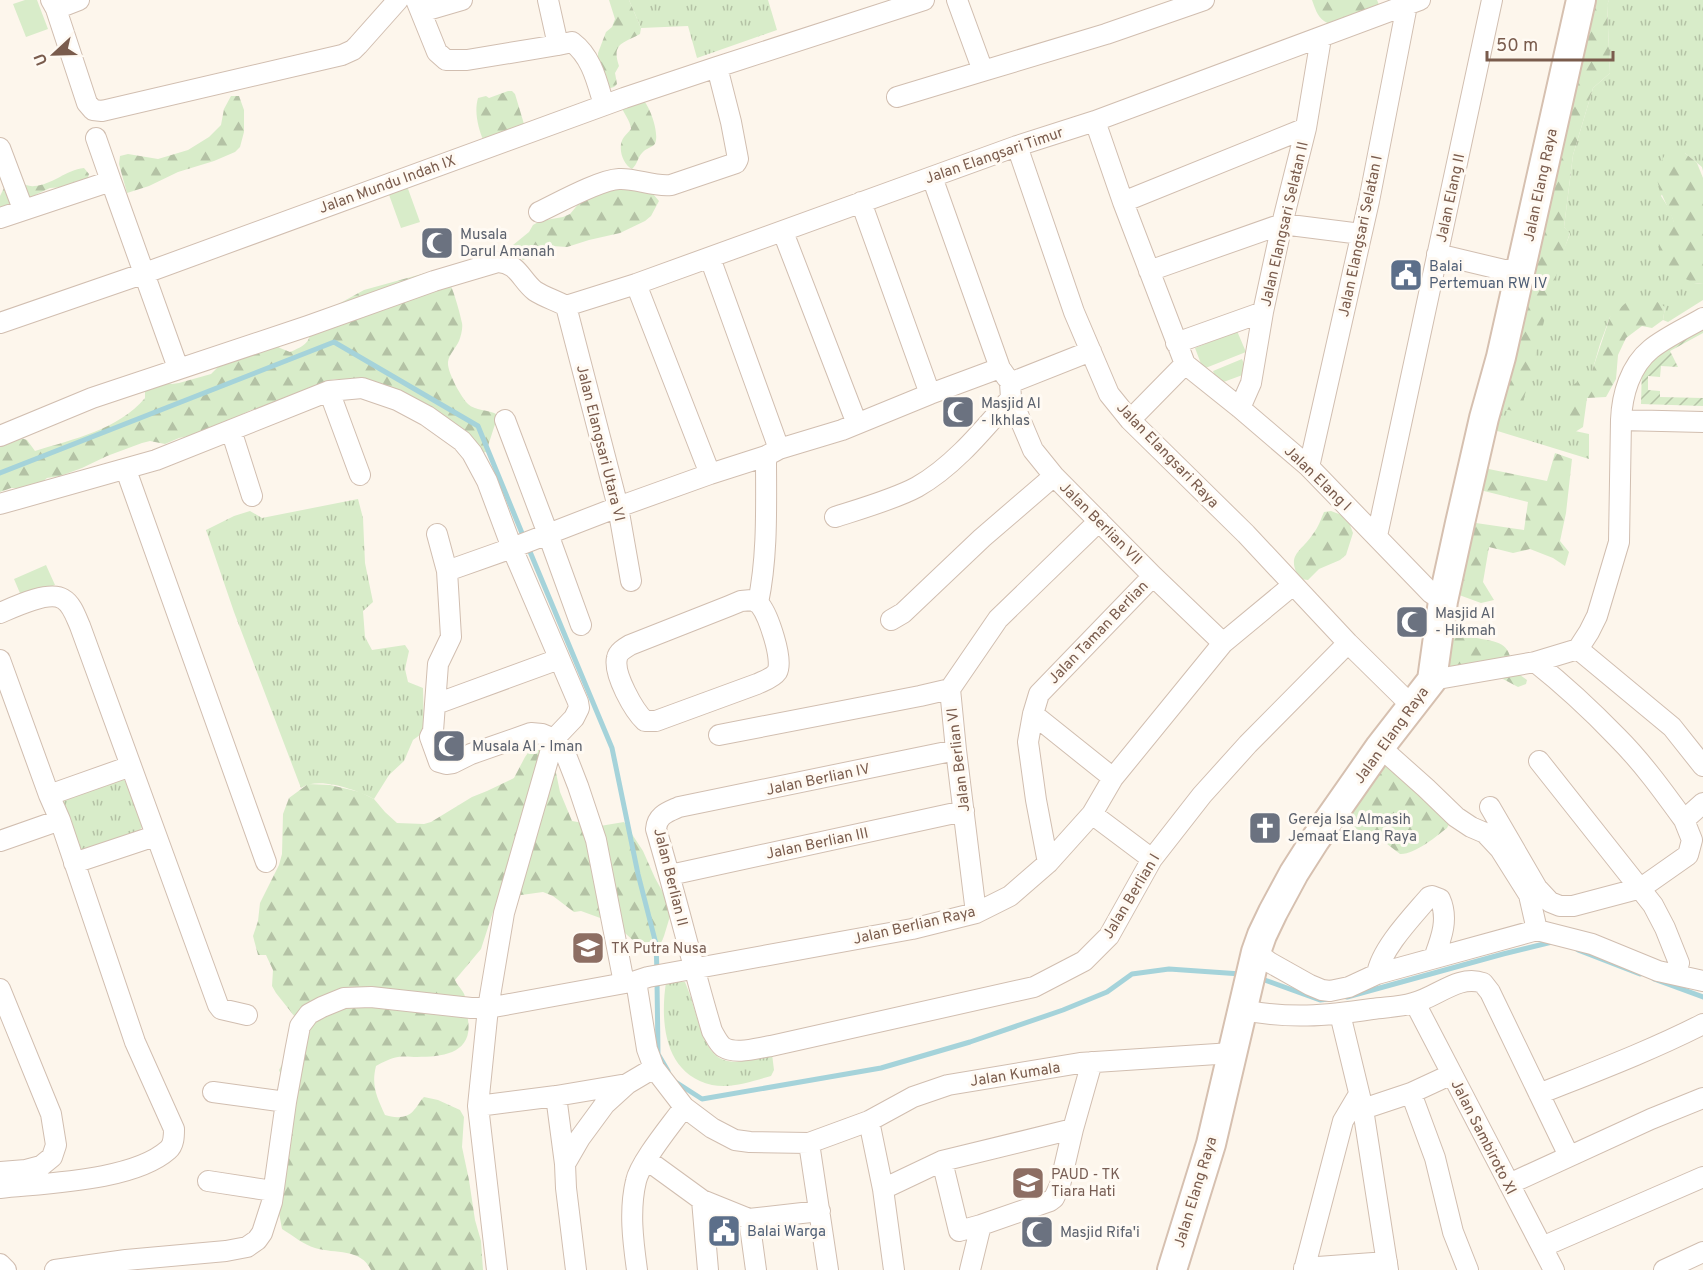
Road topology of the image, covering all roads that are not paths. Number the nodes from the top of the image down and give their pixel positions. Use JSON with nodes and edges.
{"nodes":[{"id":1,"x":79,"y":0,"type":"edge"},
{"id":2,"x":398,"y":0,"type":"edge"},
{"id":3,"x":462,"y":0,"type":"edge"},
{"id":4,"x":548,"y":0,"type":"edge"},
{"id":5,"x":924,"y":0,"type":"edge"},
{"id":6,"x":957,"y":0,"type":"edge"},
{"id":7,"x":1204,"y":0,"type":"edge"},
{"id":8,"x":1492,"y":0,"type":"edge"},
{"id":9,"x":1581,"y":0,"type":"edge"},
{"id":10,"x":1413,"y":2,"type":"edge"},
{"id":11,"x":53,"y":4,"type":"edge"},
{"id":12,"x":418,"y":6,"type":"edge"},
{"id":13,"x":1322,"y":38,"type":"junction"},
{"id":14,"x":558,"y":45,"type":"junction"},
{"id":15,"x":717,"y":67,"type":"junction"},
{"id":16,"x":983,"y":71,"type":"junction"},
{"id":17,"x":897,"y":97,"type":"dead end"},
{"id":18,"x":604,"y":105,"type":"junction"},
{"id":19,"x":1095,"y":121,"type":"junction"},
{"id":20,"x":1306,"y":128,"type":"junction"},
{"id":21,"x":96,"y":138,"type":"dead end"},
{"id":22,"x":1017,"y":146,"type":"junction"},
{"id":23,"x":0,"y":148,"type":"edge"},
{"id":24,"x":932,"y":177,"type":"junction"},
{"id":25,"x":111,"y":181,"type":"junction"},
{"id":26,"x":861,"y":202,"type":"junction"},
{"id":27,"x":1123,"y":202,"type":"junction"},
{"id":28,"x":23,"y":209,"type":"junction"},
{"id":29,"x":539,"y":212,"type":"dead end"},
{"id":30,"x":0,"y":218,"type":"edge"},
{"id":31,"x":1282,"y":224,"type":"junction"},
{"id":32,"x":783,"y":232,"type":"junction"},
{"id":33,"x":1361,"y":234,"type":"junction"},
{"id":34,"x":1437,"y":254,"type":"junction"},
{"id":35,"x":710,"y":258,"type":"junction"},
{"id":36,"x":1521,"y":270,"type":"junction"},
{"id":37,"x":1149,"y":271,"type":"junction"},
{"id":38,"x":145,"y":273,"type":"junction"},
{"id":39,"x":636,"y":284,"type":"junction"},
{"id":40,"x":566,"y":306,"type":"junction"},
{"id":41,"x":1263,"y":312,"type":"junction"},
{"id":42,"x":1703,"y":318,"type":"edge"},
{"id":43,"x":0,"y":323,"type":"edge"},
{"id":44,"x":1176,"y":343,"type":"junction"},
{"id":45,"x":1090,"y":351,"type":"junction"},
{"id":46,"x":1185,"y":364,"type":"junction"},
{"id":47,"x":178,"y":368,"type":"junction"},
{"id":48,"x":1007,"y":383,"type":"junction"},
{"id":49,"x":330,"y":391,"type":"junction"},
{"id":50,"x":930,"y":394,"type":"junction"},
{"id":51,"x":1240,"y":408,"type":"junction"},
{"id":52,"x":504,"y":420,"type":"dead end"},
{"id":53,"x":1130,"y":420,"type":"junction"},
{"id":54,"x":1621,"y":420,"type":"junction"},
{"id":55,"x":1703,"y":422,"type":"edge"},
{"id":56,"x":857,"y":424,"type":"junction"},
{"id":57,"x":231,"y":430,"type":"junction"},
{"id":58,"x":0,"y":436,"type":"edge"},
{"id":59,"x":773,"y":452,"type":"junction"},
{"id":60,"x":1309,"y":467,"type":"junction"},
{"id":61,"x":126,"y":470,"type":"junction"},
{"id":62,"x":710,"y":474,"type":"junction"},
{"id":63,"x":360,"y":475,"type":"dead end"},
{"id":64,"x":1054,"y":476,"type":"junction"},
{"id":65,"x":252,"y":496,"type":"dead end"},
{"id":66,"x":0,"y":504,"type":"edge"},
{"id":67,"x":618,"y":507,"type":"junction"},
{"id":68,"x":835,"y":517,"type":"dead end"},
{"id":69,"x":1100,"y":521,"type":"junction"},
{"id":70,"x":437,"y":534,"type":"dead end"},
{"id":71,"x":1377,"y":536,"type":"junction"},
{"id":72,"x":530,"y":541,"type":"junction"},
{"id":73,"x":447,"y":571,"type":"junction"},
{"id":74,"x":1153,"y":576,"type":"junction"},
{"id":75,"x":631,"y":581,"type":"dead end"},
{"id":76,"x":1293,"y":585,"type":"junction"},
{"id":77,"x":1443,"y":601,"type":"junction"},
{"id":78,"x":758,"y":603,"type":"junction"},
{"id":79,"x":0,"y":613,"type":"edge"},
{"id":80,"x":891,"y":620,"type":"dead end"},
{"id":81,"x":581,"y":625,"type":"dead end"},
{"id":82,"x":1223,"y":643,"type":"junction"},
{"id":83,"x":1348,"y":644,"type":"junction"},
{"id":84,"x":1578,"y":649,"type":"junction"},
{"id":85,"x":559,"y":659,"type":"junction"},
{"id":86,"x":0,"y":660,"type":"edge"},
{"id":87,"x":1535,"y":662,"type":"junction"},
{"id":88,"x":1432,"y":680,"type":"junction"},
{"id":89,"x":950,"y":689,"type":"junction"},
{"id":90,"x":436,"y":704,"type":"junction"},
{"id":91,"x":1412,"y":706,"type":"junction"},
{"id":92,"x":1033,"y":714,"type":"junction"},
{"id":93,"x":719,"y":735,"type":"dead end"},
{"id":94,"x":554,"y":739,"type":"junction"},
{"id":95,"x":1380,"y":747,"type":"junction"},
{"id":96,"x":956,"y":750,"type":"junction"},
{"id":97,"x":1539,"y":761,"type":"dead end"},
{"id":98,"x":131,"y":766,"type":"junction"},
{"id":99,"x":1703,"y":766,"type":"edge"},
{"id":100,"x":1113,"y":778,"type":"junction"},
{"id":101,"x":49,"y":795,"type":"junction"},
{"id":102,"x":1703,"y":803,"type":"edge"},
{"id":103,"x":679,"y":807,"type":"joint"},
{"id":104,"x":1490,"y":807,"type":"dead end"},
{"id":105,"x":964,"y":811,"type":"junction"},
{"id":106,"x":1092,"y":814,"type":"junction"},
{"id":107,"x":60,"y":819,"type":"junction"},
{"id":108,"x":1684,"y":820,"type":"junction"},
{"id":109,"x":155,"y":836,"type":"junction"},
{"id":110,"x":0,"y":842,"type":"edge"},
{"id":111,"x":1152,"y":859,"type":"junction"},
{"id":112,"x":266,"y":862,"type":"dead end"},
{"id":113,"x":74,"y":863,"type":"junction"},
{"id":114,"x":1048,"y":863,"type":"junction"},
{"id":115,"x":670,"y":875,"type":"junction"},
{"id":116,"x":1641,"y":888,"type":"junction"},
{"id":117,"x":976,"y":913,"type":"junction"},
{"id":118,"x":1537,"y":930,"type":"junction"},
{"id":119,"x":1434,"y":958,"type":"junction"},
{"id":120,"x":1255,"y":959,"type":"junction"},
{"id":121,"x":1679,"y":963,"type":"dead end"},
{"id":122,"x":685,"y":970,"type":"junction"},
{"id":123,"x":1377,"y":974,"type":"junction"},
{"id":124,"x":636,"y":980,"type":"junction"},
{"id":125,"x":1703,"y":981,"type":"edge"},
{"id":126,"x":0,"y":989,"type":"edge"},
{"id":127,"x":1245,"y":1003,"type":"junction"},
{"id":128,"x":1415,"y":1003,"type":"junction"},
{"id":129,"x":488,"y":1008,"type":"junction"},
{"id":130,"x":1340,"y":1014,"type":"junction"},
{"id":131,"x":247,"y":1015,"type":"dead end"},
{"id":132,"x":1703,"y":1024,"type":"edge"},
{"id":133,"x":771,"y":1046,"type":"joint"},
{"id":134,"x":1232,"y":1053,"type":"junction"},
{"id":135,"x":1092,"y":1062,"type":"junction"},
{"id":136,"x":654,"y":1068,"type":"junction"},
{"id":137,"x":1452,"y":1074,"type":"junction"},
{"id":138,"x":627,"y":1084,"type":"junction"},
{"id":139,"x":213,"y":1092,"type":"dead end"},
{"id":140,"x":1411,"y":1093,"type":"junction"},
{"id":141,"x":1539,"y":1094,"type":"junction"},
{"id":142,"x":556,"y":1096,"type":"junction"},
{"id":143,"x":1703,"y":1098,"type":"edge"},
{"id":144,"x":1361,"y":1101,"type":"junction"},
{"id":145,"x":286,"y":1102,"type":"junction"},
{"id":146,"x":478,"y":1106,"type":"junction"},
{"id":147,"x":684,"y":1107,"type":"junction"},
{"id":148,"x":870,"y":1121,"type":"junction"},
{"id":149,"x":1074,"y":1129,"type":"junction"},
{"id":150,"x":809,"y":1143,"type":"junction"},
{"id":151,"x":1569,"y":1156,"type":"junction"},
{"id":152,"x":647,"y":1160,"type":"junction"},
{"id":153,"x":942,"y":1161,"type":"junction"},
{"id":154,"x":565,"y":1164,"type":"junction"},
{"id":155,"x":0,"y":1172,"type":"edge"},
{"id":156,"x":1703,"y":1178,"type":"edge"},
{"id":157,"x":208,"y":1181,"type":"dead end"},
{"id":158,"x":1509,"y":1184,"type":"junction"},
{"id":159,"x":0,"y":1188,"type":"edge"},
{"id":160,"x":883,"y":1189,"type":"junction"},
{"id":161,"x":273,"y":1191,"type":"junction"},
{"id":162,"x":702,"y":1200,"type":"junction"},
{"id":163,"x":820,"y":1211,"type":"junction"},
{"id":164,"x":749,"y":1219,"type":"junction"},
{"id":165,"x":981,"y":1225,"type":"junction"},
{"id":166,"x":959,"y":1232,"type":"junction"},
{"id":167,"x":1542,"y":1247,"type":"junction"},
{"id":168,"x":1703,"y":1252,"type":"edge"},
{"id":169,"x":0,"y":1264,"type":"edge"},
{"id":170,"x":126,"y":1265,"type":"edge"},
{"id":171,"x":1387,"y":1266,"type":"edge"},
{"id":172,"x":1304,"y":1269,"type":"edge"},
{"id":173,"x":1552,"y":1269,"type":"edge"},
{"id":174,"x":6,"y":1270,"type":"edge"},
{"id":175,"x":55,"y":1270,"type":"edge"},
{"id":176,"x":497,"y":1270,"type":"edge"},
{"id":177,"x":576,"y":1270,"type":"edge"},
{"id":178,"x":637,"y":1270,"type":"edge"},
{"id":179,"x":708,"y":1270,"type":"edge"},
{"id":180,"x":756,"y":1270,"type":"edge"},
{"id":181,"x":828,"y":1270,"type":"edge"},
{"id":182,"x":894,"y":1270,"type":"edge"},
{"id":183,"x":970,"y":1270,"type":"edge"},
{"id":184,"x":1172,"y":1270,"type":"edge"},
{"id":185,"x":1468,"y":1270,"type":"edge"},
{"id":186,"x":1664,"y":1270,"type":"edge"}],
"edges":[{"from":1,"to":11,"type":"street"},
{"from":2,"to":11,"type":"street"},
{"from":3,"to":12,"type":"street"},
{"from":4,"to":14,"type":"street"},
{"from":5,"to":15,"type":"street","name":"Jalan Mundu Indah IX"},
{"from":6,"to":16,"type":"street"},
{"from":7,"to":16,"type":"street"},
{"from":8,"to":34,"type":"street","name":"Jalan Elang II"},
{"from":9,"to":36,"type":"main road","name":"Jalan Elang Raya"},
{"from":10,"to":13,"type":"street","name":"Jalan Elangsari Timur"},
{"from":10,"to":33,"type":"street","name":"Jalan Elangsari Selatan I"},
{"from":12,"to":14,"type":"street"},
{"from":13,"to":19,"type":"street","name":"Jalan Elangsari Timur"},
{"from":13,"to":20,"type":"street","name":"Jalan Elangsari Selatan II"},
{"from":14,"to":18,"type":"street"},
{"from":15,"to":18,"type":"street","name":"Jalan Mundu Indah IX"},
{"from":15,"to":29,"type":"street"},
{"from":16,"to":17,"type":"street"},
{"from":18,"to":38,"type":"street","name":"Jalan Mundu Indah IX"},
{"from":19,"to":22,"type":"street","name":"Jalan Elangsari Timur"},
{"from":19,"to":27,"type":"street"},
{"from":20,"to":27,"type":"street"},
{"from":20,"to":31,"type":"street","name":"Jalan Elangsari Selatan II"},
{"from":21,"to":25,"type":"street"},
{"from":22,"to":24,"type":"street","name":"Jalan Elangsari Timur"},
{"from":22,"to":45,"type":"street","name":"Jalan Elangsari Raya"},
{"from":23,"to":28,"type":"street"},
{"from":24,"to":26,"type":"street","name":"Jalan Elangsari Timur"},
{"from":24,"to":48,"type":"street","name":"Jalan Berlian VII"},
{"from":25,"to":28,"type":"street"},
{"from":25,"to":38,"type":"street"},
{"from":26,"to":32,"type":"street","name":"Jalan Elangsari Timur"},
{"from":26,"to":50,"type":"street"},
{"from":27,"to":37,"type":"street"},
{"from":28,"to":30,"type":"street"},
{"from":31,"to":33,"type":"street"},
{"from":31,"to":37,"type":"street"},
{"from":31,"to":41,"type":"street","name":"Jalan Elangsari Selatan II"},
{"from":32,"to":35,"type":"street","name":"Jalan Elangsari Timur"},
{"from":32,"to":56,"type":"street"},
{"from":33,"to":60,"type":"street","name":"Jalan Elangsari Selatan I"},
{"from":34,"to":36,"type":"street"},
{"from":34,"to":71,"type":"street","name":"Jalan Elang II"},
{"from":35,"to":39,"type":"street","name":"Jalan Elangsari Timur"},
{"from":35,"to":59,"type":"street"},
{"from":36,"to":77,"type":"main road","name":"Jalan Elang Raya"},
{"from":37,"to":44,"type":"street"},
{"from":38,"to":43,"type":"street","name":"Jalan Mundu Indah IX"},
{"from":38,"to":47,"type":"street"},
{"from":39,"to":40,"type":"street","name":"Jalan Elangsari Timur"},
{"from":39,"to":62,"type":"street"},
{"from":40,"to":47,"type":"street"},
{"from":40,"to":67,"type":"street","name":"Jalan Elangsari Utara VI"},
{"from":41,"to":44,"type":"street"},
{"from":41,"to":51,"type":"street","name":"Jalan Elangsari Selatan II"},
{"from":42,"to":54,"type":"street"},
{"from":44,"to":46,"type":"street"},
{"from":45,"to":48,"type":"street"},
{"from":45,"to":53,"type":"street","name":"Jalan Elangsari Raya"},
{"from":46,"to":51,"type":"street","name":"Jalan Elang I"},
{"from":46,"to":53,"type":"street"},
{"from":47,"to":58,"type":"street"},
{"from":48,"to":50,"type":"street"},
{"from":48,"to":64,"type":"street","name":"Jalan Berlian VII"},
{"from":48,"to":68,"type":"street"},
{"from":49,"to":57,"type":"street"},
{"from":49,"to":63,"type":"street"},
{"from":49,"to":72,"type":"street"},
{"from":50,"to":56,"type":"street"},
{"from":51,"to":60,"type":"street","name":"Jalan Elang I"},
{"from":52,"to":72,"type":"street"},
{"from":53,"to":76,"type":"street","name":"Jalan Elangsari Raya"},
{"from":54,"to":55,"type":"street"},
{"from":54,"to":84,"type":"street"},
{"from":56,"to":59,"type":"street"},
{"from":57,"to":61,"type":"street"},
{"from":57,"to":65,"type":"street"},
{"from":59,"to":62,"type":"street"},
{"from":59,"to":78,"type":"street"},
{"from":60,"to":71,"type":"street","name":"Jalan Elang I"},
{"from":61,"to":66,"type":"street"},
{"from":61,"to":112,"type":"street"},
{"from":62,"to":67,"type":"street"},
{"from":64,"to":69,"type":"street","name":"Jalan Berlian VII"},
{"from":64,"to":80,"type":"street"},
{"from":67,"to":72,"type":"street"},
{"from":67,"to":75,"type":"street","name":"Jalan Elangsari Utara VI"},
{"from":69,"to":74,"type":"street","name":"Jalan Berlian VII"},
{"from":69,"to":89,"type":"street","name":"Jalan Berlian VI"},
{"from":70,"to":73,"type":"street"},
{"from":71,"to":77,"type":"street","name":"Jalan Elang I"},
{"from":72,"to":73,"type":"street"},
{"from":72,"to":81,"type":"street"},
{"from":72,"to":85,"type":"street"},
{"from":73,"to":90,"type":"street"},
{"from":74,"to":82,"type":"street","name":"Jalan Berlian VII"},
{"from":74,"to":92,"type":"street","name":"Jalan Taman Berlian"},
{"from":76,"to":82,"type":"street","name":"Jalan Berlian Raya"},
{"from":76,"to":83,"type":"street","name":"Jalan Elangsari Raya"},
{"from":77,"to":88,"type":"main road","name":"Jalan Elang Raya"},
{"from":78,"to":78,"type":"street"},
{"from":79,"to":98,"type":"street"},
{"from":82,"to":100,"type":"street","name":"Jalan Berlian Raya"},
{"from":83,"to":91,"type":"street","name":"Jalan Elangsari Raya"},
{"from":83,"to":111,"type":"street","name":"Jalan Berlian I"},
{"from":84,"to":87,"type":"street"},
{"from":84,"to":99,"type":"street"},
{"from":85,"to":90,"type":"street"},
{"from":85,"to":94,"type":"street"},
{"from":86,"to":101,"type":"street"},
{"from":87,"to":88,"type":"street"},
{"from":87,"to":108,"type":"street"},
{"from":88,"to":91,"type":"main road","name":"Jalan Elang Raya"},
{"from":89,"to":93,"type":"street"},
{"from":89,"to":96,"type":"street","name":"Jalan Berlian VI"},
{"from":90,"to":94,"type":"street"},
{"from":91,"to":95,"type":"main road","name":"Jalan Elang Raya"},
{"from":92,"to":100,"type":"street"},
{"from":92,"to":114,"type":"street","name":"Jalan Taman Berlian"},
{"from":94,"to":124,"type":"street"},
{"from":94,"to":129,"type":"street"},
{"from":95,"to":118,"type":"street"},
{"from":95,"to":120,"type":"main road","name":"Jalan Elang Raya"},
{"from":96,"to":103,"type":"street","name":"Jalan Berlian IV"},
{"from":96,"to":105,"type":"street","name":"Jalan Berlian VI"},
{"from":97,"to":116,"type":"street"},
{"from":98,"to":101,"type":"street"},
{"from":98,"to":109,"type":"street"},
{"from":100,"to":106,"type":"street","name":"Jalan Berlian Raya"},
{"from":101,"to":107,"type":"street"},
{"from":102,"to":108,"type":"street"},
{"from":103,"to":115,"type":"street","name":"Jalan Berlian II"},
{"from":104,"to":116,"type":"street"},
{"from":105,"to":115,"type":"street","name":"Jalan Berlian III"},
{"from":105,"to":117,"type":"street","name":"Jalan Berlian VI"},
{"from":106,"to":111,"type":"street"},
{"from":106,"to":114,"type":"street","name":"Jalan Berlian Raya"},
{"from":107,"to":110,"type":"street"},
{"from":107,"to":113,"type":"street"},
{"from":108,"to":116,"type":"street"},
{"from":109,"to":113,"type":"street"},
{"from":109,"to":131,"type":"street"},
{"from":111,"to":133,"type":"street","name":"Jalan Berlian I"},
{"from":113,"to":159,"type":"street"},
{"from":114,"to":117,"type":"street","name":"Jalan Berlian Raya"},
{"from":115,"to":122,"type":"street","name":"Jalan Berlian II"},
{"from":116,"to":121,"type":"street"},
{"from":117,"to":122,"type":"street","name":"Jalan Berlian Raya"},
{"from":118,"to":119,"type":"street"},
{"from":118,"to":125,"type":"street"},
{"from":119,"to":123,"type":"street"},
{"from":119,"to":123,"type":"street"},
{"from":120,"to":123,"type":"street"},
{"from":120,"to":127,"type":"main road","name":"Jalan Elang Raya"},
{"from":122,"to":124,"type":"street","name":"Jalan Berlian Raya"},
{"from":122,"to":133,"type":"street","name":"Jalan Berlian II"},
{"from":124,"to":129,"type":"street","name":"Jalan Berlian Raya"},
{"from":124,"to":136,"type":"street"},
{"from":126,"to":155,"type":"street"},
{"from":127,"to":130,"type":"street"},
{"from":127,"to":134,"type":"main road","name":"Jalan Elang Raya"},
{"from":128,"to":130,"type":"street"},
{"from":128,"to":137,"type":"street","name":"Jalan Sambiroto XI"},
{"from":128,"to":141,"type":"street"},
{"from":129,"to":145,"type":"street","name":"Jalan Berlian Raya"},
{"from":129,"to":146,"type":"street"},
{"from":130,"to":144,"type":"street"},
{"from":132,"to":141,"type":"street"},
{"from":134,"to":135,"type":"street","name":"Jalan Kumala"},
{"from":134,"to":184,"type":"main road","name":"Jalan Elang Raya"},
{"from":135,"to":148,"type":"street","name":"Jalan Kumala"},
{"from":135,"to":149,"type":"street"},
{"from":136,"to":138,"type":"street"},
{"from":136,"to":147,"type":"street"},
{"from":137,"to":140,"type":"street"},
{"from":137,"to":158,"type":"street","name":"Jalan Sambiroto XI"},
{"from":138,"to":142,"type":"street"},
{"from":138,"to":154,"type":"street"},
{"from":139,"to":145,"type":"street"},
{"from":140,"to":144,"type":"street"},
{"from":140,"to":185,"type":"street"},
{"from":141,"to":151,"type":"street"},
{"from":142,"to":146,"type":"street"},
{"from":142,"to":154,"type":"street"},
{"from":143,"to":151,"type":"street"},
{"from":144,"to":171,"type":"street"},
{"from":144,"to":172,"type":"street"},
{"from":145,"to":161,"type":"street","name":"Jalan Berlian Raya"},
{"from":146,"to":176,"type":"street"},
{"from":147,"to":150,"type":"street"},
{"from":147,"to":152,"type":"street"},
{"from":148,"to":150,"type":"street","name":"Jalan Kumala"},
{"from":148,"to":160,"type":"street"},
{"from":149,"to":153,"type":"street"},
{"from":149,"to":165,"type":"street"},
{"from":150,"to":163,"type":"street"},
{"from":151,"to":158,"type":"street"},
{"from":152,"to":162,"type":"street"},
{"from":152,"to":178,"type":"street"},
{"from":153,"to":160,"type":"street"},
{"from":153,"to":166,"type":"street"},
{"from":154,"to":177,"type":"street"},
{"from":156,"to":167,"type":"street"},
{"from":157,"to":161,"type":"street"},
{"from":158,"to":167,"type":"street","name":"Jalan Sambiroto XI"},
{"from":160,"to":182,"type":"street"},
{"from":161,"to":170,"type":"street","name":"Jalan Berlian Raya"},
{"from":162,"to":164,"type":"street"},
{"from":162,"to":179,"type":"street"},
{"from":163,"to":164,"type":"street"},
{"from":163,"to":181,"type":"street"},
{"from":164,"to":180,"type":"street"},
{"from":165,"to":166,"type":"street"},
{"from":165,"to":183,"type":"street"},
{"from":166,"to":183,"type":"street"},
{"from":167,"to":173,"type":"street","name":"Jalan Sambiroto XI"},
{"from":168,"to":186,"type":"street"},
{"from":169,"to":174,"type":"street"},
{"from":170,"to":175,"type":"street","name":"Jalan Berlian Raya"},
{"from":171,"to":172,"type":"street"}]}
